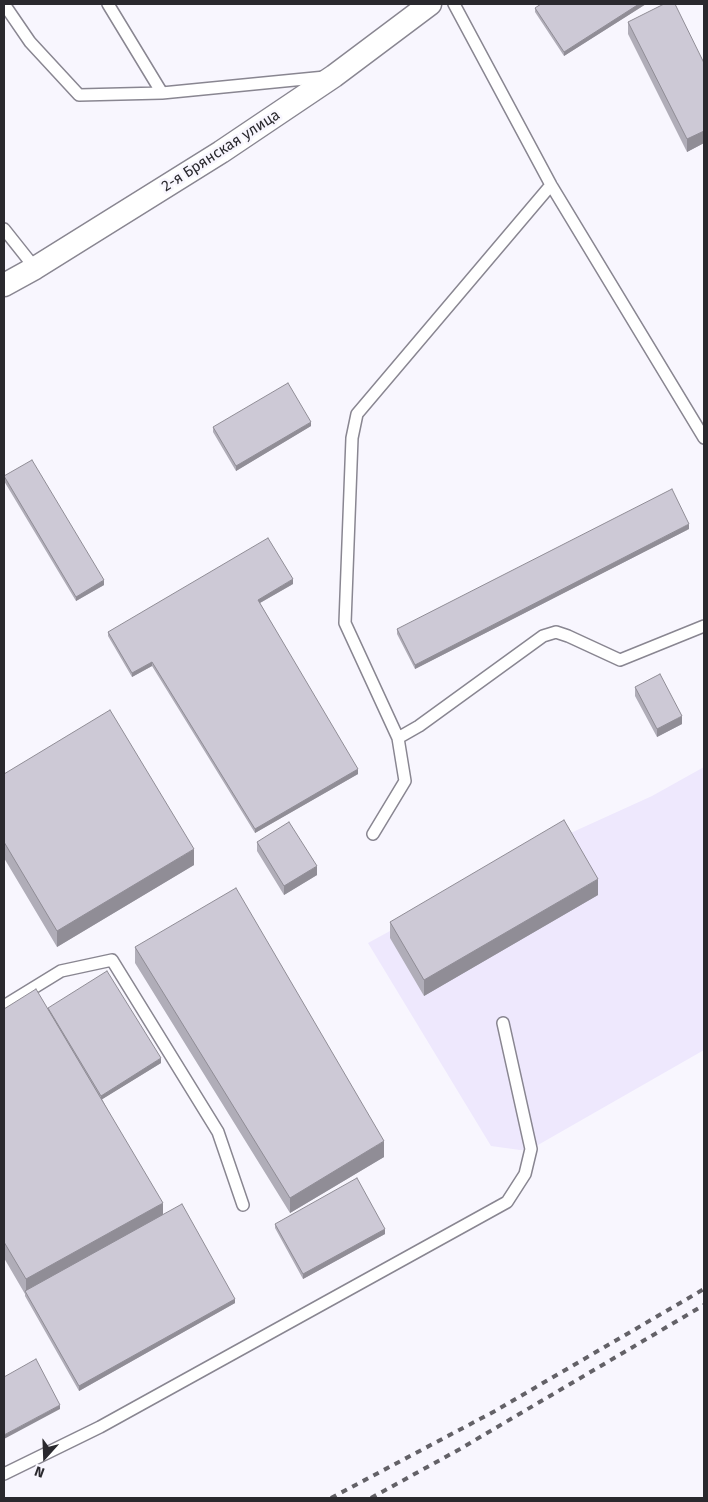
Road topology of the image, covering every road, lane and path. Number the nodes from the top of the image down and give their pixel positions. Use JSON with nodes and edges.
{"nodes":[{"id":1,"x":4,"y":4,"type":"edge"},
{"id":2,"x":108,"y":4,"type":"edge"},
{"id":3,"x":430,"y":4,"type":"edge"},
{"id":4,"x":454,"y":4,"type":"edge"},
{"id":5,"x":334,"y":76,"type":"junction"},
{"id":6,"x":162,"y":93,"type":"junction"},
{"id":7,"x":551,"y":185,"type":"junction"},
{"id":8,"x":4,"y":228,"type":"edge"},
{"id":9,"x":35,"y":268,"type":"junction"},
{"id":10,"x":4,"y":285,"type":"edge"},
{"id":11,"x":704,"y":438,"type":"edge"},
{"id":12,"x":704,"y":626,"type":"edge"},
{"id":13,"x":398,"y":738,"type":"junction"},
{"id":14,"x":373,"y":834,"type":"dead end"},
{"id":15,"x":4,"y":1006,"type":"edge"},
{"id":16,"x":503,"y":1023,"type":"dead end"},
{"id":17,"x":243,"y":1205,"type":"dead end"},
{"id":18,"x":4,"y":1474,"type":"edge"}],
"edges":[{"from":1,"to":6,"type":"lane"},
{"from":2,"to":6,"type":"lane"},
{"from":3,"to":5,"type":"street","name":"2-я Брянская улица"},
{"from":4,"to":7,"type":"lane"},
{"from":5,"to":6,"type":"lane"},
{"from":5,"to":9,"type":"street","name":"2-я Брянская улица"},
{"from":7,"to":11,"type":"lane"},
{"from":7,"to":13,"type":"lane"},
{"from":8,"to":9,"type":"lane"},
{"from":9,"to":10,"type":"street","name":"2-я Брянская улица"},
{"from":12,"to":13,"type":"lane"},
{"from":13,"to":14,"type":"lane"},
{"from":15,"to":17,"type":"lane"},
{"from":16,"to":18,"type":"lane"}]}
